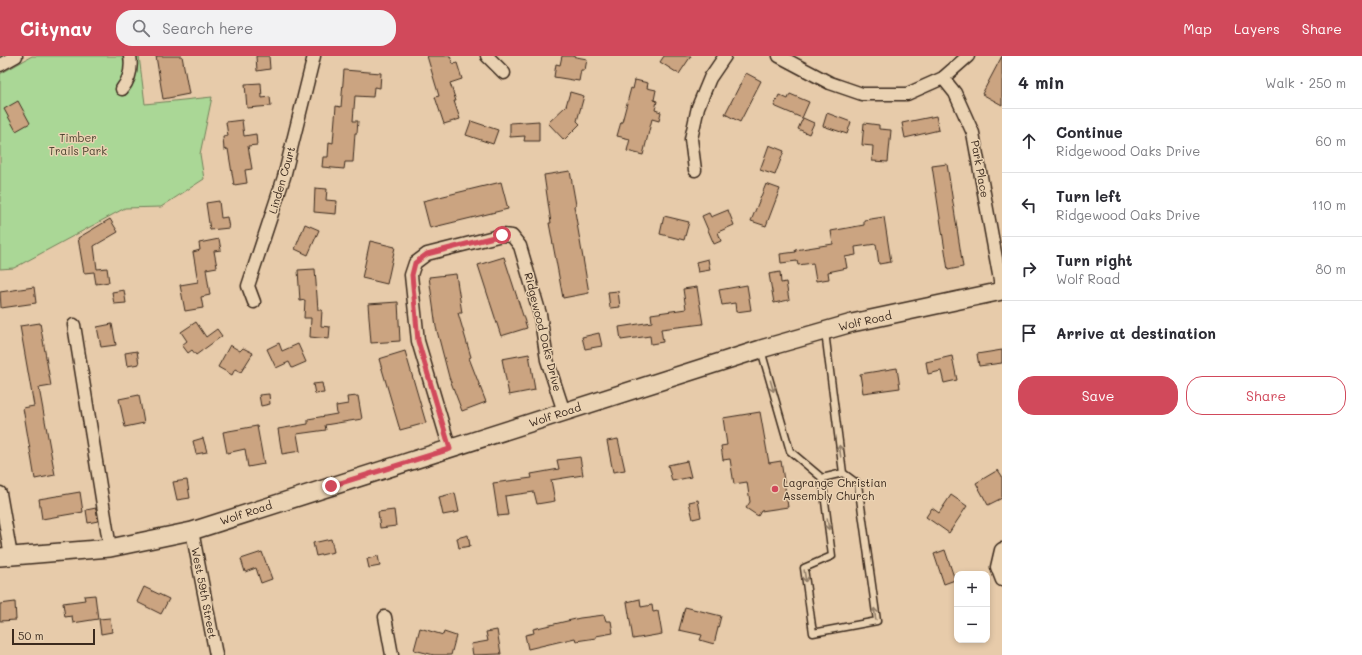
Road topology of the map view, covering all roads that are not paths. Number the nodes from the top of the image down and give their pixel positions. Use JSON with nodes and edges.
{"nodes":[{"id":1,"x":16,"y":56,"type":"edge"},
{"id":2,"x":130,"y":56,"type":"edge"},
{"id":3,"x":314,"y":56,"type":"edge"},
{"id":4,"x":487,"y":56,"type":"edge"},
{"id":5,"x":725,"y":56,"type":"edge"},
{"id":6,"x":779,"y":56,"type":"edge"},
{"id":7,"x":968,"y":56,"type":"edge"},
{"id":8,"x":0,"y":65,"type":"edge"},
{"id":9,"x":504,"y":73,"type":"dead end"},
{"id":10,"x":944,"y":78,"type":"junction"},
{"id":11,"x":122,"y":89,"type":"dead end"},
{"id":12,"x":695,"y":170,"type":"dead end"},
{"id":13,"x":1002,"y":291,"type":"edge"},
{"id":14,"x":254,"y":302,"type":"dead end"},
{"id":15,"x":74,"y":325,"type":"dead end"},
{"id":16,"x":825,"y":330,"type":"junction"},
{"id":17,"x":761,"y":349,"type":"junction"},
{"id":18,"x":564,"y":412,"type":"junction"},
{"id":19,"x":450,"y":449,"type":"junction"},
{"id":20,"x":842,"y":473,"type":"junction"},
{"id":21,"x":822,"y":478,"type":"junction"},
{"id":22,"x":0,"y":492,"type":"edge"},
{"id":23,"x":192,"y":531,"type":"junction"},
{"id":24,"x":110,"y":548,"type":"junction"},
{"id":25,"x":1001,"y":549,"type":"edge"},
{"id":26,"x":5,"y":556,"type":"edge"},
{"id":27,"x":1002,"y":580,"type":"edge"},
{"id":28,"x":385,"y":616,"type":"dead end"},
{"id":29,"x":216,"y":655,"type":"edge"},
{"id":30,"x":392,"y":655,"type":"edge"}],
"edges":[{"from":1,"to":8,"type":"street"},
{"from":2,"to":11,"type":"street"},
{"from":3,"to":14,"type":"street","name":"Linden Court"},
{"from":4,"to":9,"type":"street"},
{"from":5,"to":12,"type":"street"},
{"from":6,"to":10,"type":"street"},
{"from":7,"to":10,"type":"street"},
{"from":10,"to":13,"type":"street","name":"Park Place"},
{"from":13,"to":16,"type":"main road","name":"Wolf Road"},
{"from":15,"to":24,"type":"street"},
{"from":16,"to":17,"type":"main road","name":"Wolf Road"},
{"from":20,"to":16,"type":"lane","one_way":true},
{"from":17,"to":18,"type":"main road","name":"Wolf Road"},
{"from":17,"to":21,"type":"lane","one_way":true},
{"from":18,"to":19,"type":"main road","name":"Wolf Road"},
{"from":18,"to":19,"type":"street","name":"Ridgewood Oaks Drive"},
{"from":19,"to":23,"type":"main road","name":"Wolf Road"},
{"from":20,"to":21,"type":"lane"},
{"from":21,"to":20,"type":"lane","one_way":true},
{"from":22,"to":26,"type":"street"},
{"from":23,"to":24,"type":"main road","name":"Wolf Road"},
{"from":23,"to":29,"type":"street","name":"West 59th Street"},
{"from":24,"to":26,"type":"main road","name":"Wolf Road"},
{"from":25,"to":27,"type":"street"},
{"from":28,"to":30,"type":"street"}]}
